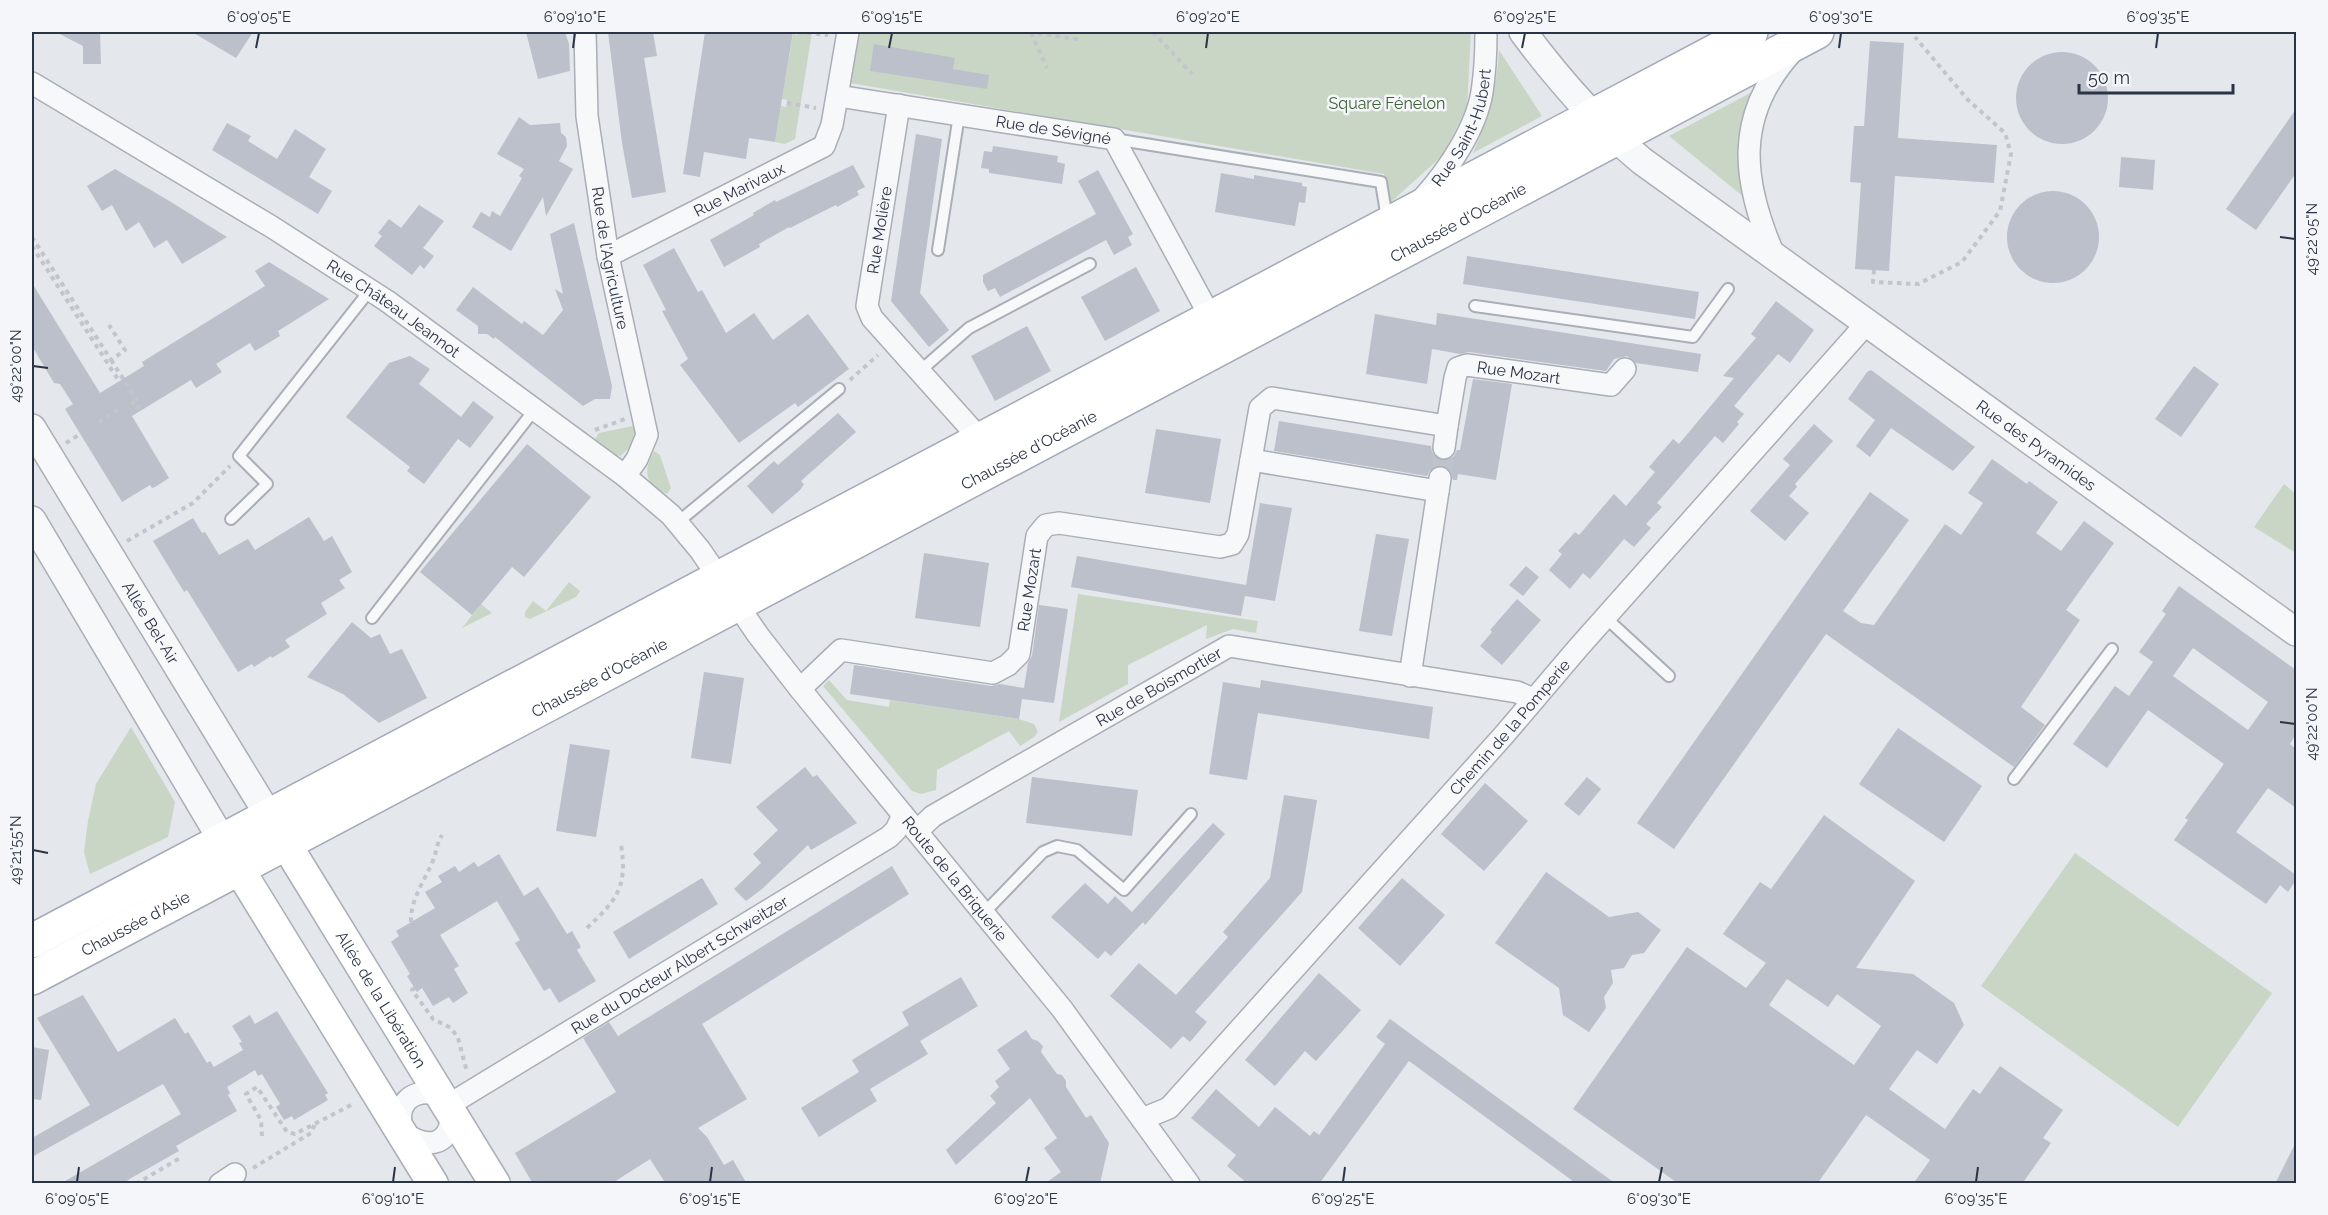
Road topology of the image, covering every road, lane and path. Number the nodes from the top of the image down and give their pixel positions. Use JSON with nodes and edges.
{"nodes":[{"id":1,"x":585,"y":32,"type":"edge"},
{"id":2,"x":798,"y":32,"type":"edge"},
{"id":3,"x":848,"y":32,"type":"edge"},
{"id":4,"x":1030,"y":32,"type":"edge"},
{"id":5,"x":1077,"y":32,"type":"edge"},
{"id":6,"x":1153,"y":32,"type":"edge"},
{"id":7,"x":1486,"y":32,"type":"edge"},
{"id":8,"x":1523,"y":32,"type":"edge"},
{"id":9,"x":1751,"y":32,"type":"edge"},
{"id":10,"x":816,"y":34,"type":"dead end"},
{"id":11,"x":1811,"y":35,"type":"edge"},
{"id":12,"x":1915,"y":37,"type":"dead end"},
{"id":13,"x":1047,"y":68,"type":"dead end"},
{"id":14,"x":1192,"y":74,"type":"dead end"},
{"id":15,"x":32,"y":83,"type":"edge"},
{"id":16,"x":832,"y":103,"type":"junction"},
{"id":17,"x":787,"y":104,"type":"dead end"},
{"id":18,"x":898,"y":105,"type":"junction"},
{"id":19,"x":960,"y":115,"type":"junction"},
{"id":20,"x":1593,"y":116,"type":"junction"},
{"id":21,"x":1114,"y":139,"type":"junction"},
{"id":22,"x":1616,"y":139,"type":"junction"},
{"id":23,"x":1400,"y":218,"type":"junction"},
{"id":24,"x":32,"y":237,"type":"edge"},
{"id":25,"x":32,"y":246,"type":"edge"},
{"id":26,"x":938,"y":250,"type":"dead end"},
{"id":27,"x":608,"y":256,"type":"junction"},
{"id":28,"x":1775,"y":256,"type":"junction"},
{"id":29,"x":1090,"y":264,"type":"dead end"},
{"id":30,"x":1874,"y":270,"type":"dead end"},
{"id":31,"x":1728,"y":289,"type":"dead end"},
{"id":32,"x":370,"y":290,"type":"junction"},
{"id":33,"x":1474,"y":306,"type":"dead end"},
{"id":34,"x":1211,"y":318,"type":"junction"},
{"id":35,"x":1867,"y":323,"type":"junction"},
{"id":36,"x":109,"y":325,"type":"dead end"},
{"id":37,"x":880,"y":354,"type":"dead end"},
{"id":38,"x":111,"y":360,"type":"junction"},
{"id":39,"x":1625,"y":369,"type":"dead end"},
{"id":40,"x":920,"y":371,"type":"junction"},
{"id":41,"x":119,"y":381,"type":"dead end"},
{"id":42,"x":839,"y":389,"type":"joint"},
{"id":43,"x":132,"y":401,"type":"dead end"},
{"id":44,"x":535,"y":409,"type":"junction"},
{"id":45,"x":118,"y":410,"type":"dead end"},
{"id":46,"x":630,"y":418,"type":"dead end"},
{"id":47,"x":99,"y":422,"type":"dead end"},
{"id":48,"x":1448,"y":426,"type":"junction"},
{"id":49,"x":32,"y":428,"type":"edge"},
{"id":50,"x":80,"y":434,"type":"dead end"},
{"id":51,"x":587,"y":435,"type":"dead end"},
{"id":52,"x":981,"y":440,"type":"junction"},
{"id":53,"x":61,"y":447,"type":"dead end"},
{"id":54,"x":1444,"y":448,"type":"tunnel mouth"},
{"id":55,"x":239,"y":456,"type":"junction"},
{"id":56,"x":1251,"y":460,"type":"junction"},
{"id":57,"x":625,"y":476,"type":"junction"},
{"id":58,"x":231,"y":519,"type":"dead end"},
{"id":59,"x":32,"y":520,"type":"edge"},
{"id":60,"x":678,"y":522,"type":"junction"},
{"id":61,"x":122,"y":544,"type":"dead end"},
{"id":62,"x":719,"y":578,"type":"junction"},
{"id":63,"x":737,"y":604,"type":"junction"},
{"id":64,"x":372,"y":618,"type":"dead end"},
{"id":65,"x":1605,"y":618,"type":"junction"},
{"id":66,"x":2296,"y":632,"type":"edge"},
{"id":67,"x":2112,"y":649,"type":"dead end"},
{"id":68,"x":1410,"y":676,"type":"junction"},
{"id":69,"x":1670,"y":676,"type":"dead end"},
{"id":70,"x":800,"y":689,"type":"junction"},
{"id":71,"x":1533,"y":699,"type":"junction"},
{"id":72,"x":2014,"y":779,"type":"dead end"},
{"id":73,"x":1191,"y":814,"type":"dead end"},
{"id":74,"x":269,"y":816,"type":"junction"},
{"id":75,"x":910,"y":823,"type":"junction"},
{"id":76,"x":442,"y":835,"type":"dead end"},
{"id":77,"x":222,"y":840,"type":"junction"},
{"id":78,"x":286,"y":843,"type":"junction"},
{"id":79,"x":621,"y":845,"type":"dead end"},
{"id":80,"x":239,"y":868,"type":"junction"},
{"id":81,"x":984,"y":913,"type":"junction"},
{"id":82,"x":411,"y":922,"type":"dead end"},
{"id":83,"x":587,"y":928,"type":"dead end"},
{"id":84,"x":32,"y":941,"type":"edge"},
{"id":85,"x":32,"y":978,"type":"edge"},
{"id":86,"x":415,"y":988,"type":"dead end"},
{"id":87,"x":467,"y":1074,"type":"dead end"},
{"id":88,"x":363,"y":1098,"type":"dead end"},
{"id":89,"x":447,"y":1106,"type":"junction"},
{"id":90,"x":1142,"y":1119,"type":"junction"},
{"id":91,"x":315,"y":1124,"type":"junction"},
{"id":92,"x":402,"y":1132,"type":"junction"},
{"id":93,"x":262,"y":1136,"type":"dead end"},
{"id":94,"x":180,"y":1158,"type":"dead end"},
{"id":95,"x":227,"y":1179,"type":"edge"},
{"id":96,"x":136,"y":1184,"type":"edge"},
{"id":97,"x":434,"y":1184,"type":"edge"},
{"id":98,"x":495,"y":1184,"type":"edge"},
{"id":99,"x":1189,"y":1184,"type":"edge"}],
"edges":[{"from":1,"to":27,"type":"street","name":"Rue de l'Agriculture"},
{"from":2,"to":10,"type":"path"},
{"from":3,"to":16,"type":"street"},
{"from":4,"to":5,"type":"path"},
{"from":4,"to":13,"type":"path"},
{"from":6,"to":14,"type":"path"},
{"from":7,"to":23,"type":"street","name":"Rue Saint-Hubert"},
{"from":8,"to":20,"type":"street"},
{"from":9,"to":20,"type":"main road","name":"Chaussée d'Océanie"},
{"from":11,"to":22,"type":"main road","name":"Chaussée d'Océanie"},
{"from":11,"to":28,"type":"street"},
{"from":12,"to":30,"type":"path"},
{"from":15,"to":32,"type":"street","name":"Rue Château Jeannot"},
{"from":16,"to":17,"type":"path"},
{"from":16,"to":18,"type":"street"},
{"from":16,"to":27,"type":"street","name":"Rue Marivaux"},
{"from":18,"to":19,"type":"street","name":"Rue de Sévigné"},
{"from":18,"to":40,"type":"street","name":"Rue Molière"},
{"from":19,"to":21,"type":"street","name":"Rue de Sévigné"},
{"from":19,"to":26,"type":"lane"},
{"from":20,"to":22,"type":"street","name":"Rue des Pyramides"},
{"from":20,"to":23,"type":"main road","name":"Chaussée d'Océanie"},
{"from":21,"to":23,"type":"lane"},
{"from":21,"to":34,"type":"street","name":"Rue de Sévigné"},
{"from":22,"to":28,"type":"street","name":"Rue des Pyramides"},
{"from":22,"to":63,"type":"main road","name":"Chaussée d'Océanie"},
{"from":23,"to":34,"type":"main road","name":"Chaussée d'Océanie"},
{"from":24,"to":38,"type":"path"},
{"from":25,"to":41,"type":"path"},
{"from":27,"to":57,"type":"street","name":"Rue de l'Agriculture"},
{"from":28,"to":35,"type":"street","name":"Rue des Pyramides"},
{"from":29,"to":40,"type":"lane"},
{"from":31,"to":33,"type":"lane"},
{"from":32,"to":44,"type":"street","name":"Rue Château Jeannot"},
{"from":32,"to":55,"type":"lane"},
{"from":34,"to":52,"type":"main road","name":"Chaussée d'Océanie"},
{"from":35,"to":65,"type":"street","name":"Chemin de la Pomperie"},
{"from":35,"to":66,"type":"street","name":"Rue des Pyramides"},
{"from":36,"to":38,"type":"path"},
{"from":37,"to":42,"type":"path"},
{"from":38,"to":43,"type":"path"},
{"from":39,"to":48,"type":"street","name":"Rue Mozart"},
{"from":40,"to":52,"type":"street","name":"Rue Molière"},
{"from":42,"to":60,"type":"lane"},
{"from":44,"to":57,"type":"street","name":"Rue Château Jeannot"},
{"from":44,"to":64,"type":"lane"},
{"from":45,"to":47,"type":"path"},
{"from":46,"to":51,"type":"path"},
{"from":48,"to":54,"type":"street"},
{"from":48,"to":56,"type":"street","name":"Rue Mozart"},
{"from":49,"to":74,"type":"street","name":"Allée Bel-Air"},
{"from":50,"to":53,"type":"path"},
{"from":52,"to":62,"type":"main road","name":"Chaussée d'Océanie"},
{"from":55,"to":58,"type":"lane"},
{"from":55,"to":61,"type":"path"},
{"from":56,"to":68,"type":"street"},
{"from":56,"to":70,"type":"street","name":"Rue Mozart"},
{"from":57,"to":60,"type":"street","name":"Rue Château Jeannot"},
{"from":59,"to":77,"type":"street"},
{"from":60,"to":62,"type":"street","name":"Rue Château Jeannot"},
{"from":62,"to":63,"type":"street","name":"Route de la Briquerie"},
{"from":62,"to":74,"type":"main road","name":"Chaussée d'Océanie"},
{"from":63,"to":70,"type":"street","name":"Route de la Briquerie"},
{"from":63,"to":78,"type":"main road","name":"Chaussée d'Océanie"},
{"from":65,"to":69,"type":"lane"},
{"from":65,"to":71,"type":"street","name":"Chemin de la Pomperie"},
{"from":67,"to":72,"type":"lane"},
{"from":68,"to":71,"type":"street","name":"Rue de Boismortier"},
{"from":68,"to":75,"type":"street","name":"Rue de Boismortier"},
{"from":70,"to":75,"type":"street","name":"Route de la Briquerie"},
{"from":71,"to":90,"type":"street","name":"Chemin de la Pomperie"},
{"from":73,"to":81,"type":"lane"},
{"from":74,"to":77,"type":"main road","name":"Chaussée d'Océanie"},
{"from":74,"to":78,"type":"main road","name":"Allée de la Libération"},
{"from":75,"to":81,"type":"street","name":"Route de la Briquerie"},
{"from":75,"to":89,"type":"street","name":"Rue du Docteur Albert Schweitzer"},
{"from":76,"to":82,"type":"path"},
{"from":77,"to":80,"type":"main road"},
{"from":77,"to":84,"type":"main road","name":"Chaussée d'Asie"},
{"from":78,"to":80,"type":"main road","name":"Chaussée d'Océanie"},
{"from":78,"to":89,"type":"main road","name":"Allée de la Libération"},
{"from":79,"to":83,"type":"path"},
{"from":80,"to":85,"type":"main road","name":"Chaussée d'Asie"},
{"from":80,"to":92,"type":"main road"},
{"from":81,"to":90,"type":"street","name":"Route de la Briquerie"},
{"from":86,"to":87,"type":"path"},
{"from":88,"to":91,"type":"path"},
{"from":89,"to":92,"type":"street"},
{"from":89,"to":92,"type":"street"},
{"from":89,"to":98,"type":"main road","name":"Allée de la Libération"},
{"from":90,"to":99,"type":"street","name":"Route de la Briquerie"},
{"from":91,"to":93,"type":"path"},
{"from":91,"to":95,"type":"path"},
{"from":92,"to":97,"type":"main road"},
{"from":94,"to":96,"type":"path"}]}
